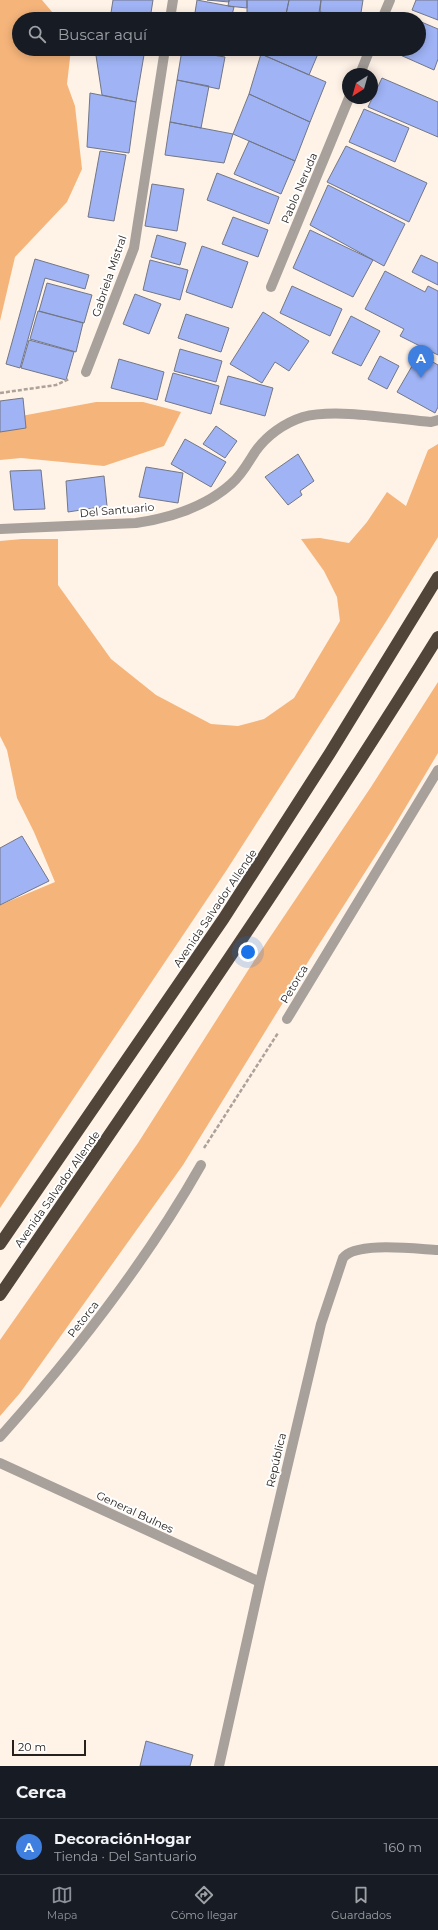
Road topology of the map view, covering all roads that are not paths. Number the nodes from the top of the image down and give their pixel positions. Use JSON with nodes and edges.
{"nodes":[{"id":1,"x":173,"y":0,"type":"edge"},
{"id":2,"x":390,"y":0,"type":"edge"},
{"id":3,"x":171,"y":12,"type":"edge"},
{"id":4,"x":385,"y":12,"type":"edge"},
{"id":5,"x":164,"y":56,"type":"edge"},
{"id":6,"x":367,"y":56,"type":"edge"},
{"id":7,"x":362,"y":68,"type":"edge"},
{"id":8,"x":347,"y":104,"type":"edge"},
{"id":9,"x":271,"y":287,"type":"dead end"},
{"id":10,"x":86,"y":372,"type":"road end"},
{"id":11,"x":438,"y":420,"type":"edge"},
{"id":12,"x":0,"y":529,"type":"edge"},
{"id":13,"x":438,"y":577,"type":"edge"},
{"id":14,"x":438,"y":637,"type":"edge"},
{"id":15,"x":438,"y":770,"type":"edge"},
{"id":16,"x":287,"y":1019,"type":"road end"},
{"id":17,"x":201,"y":1165,"type":"dead end"},
{"id":18,"x":0,"y":1244,"type":"edge"},
{"id":19,"x":438,"y":1250,"type":"edge"},
{"id":20,"x":0,"y":1295,"type":"edge"},
{"id":21,"x":0,"y":1437,"type":"edge"},
{"id":22,"x":0,"y":1462,"type":"edge"},
{"id":23,"x":260,"y":1582,"type":"junction"},
{"id":24,"x":218,"y":1766,"type":"edge"}],
"edges":[{"from":1,"to":3,"type":"street"},
{"from":2,"to":4,"type":"street"},
{"from":5,"to":10,"type":"street","name":"Gabriela Mistral"},
{"from":6,"to":7,"type":"street"},
{"from":8,"to":9,"type":"street","name":"Pablo Neruda"},
{"from":11,"to":12,"type":"street","name":"Del Santuario"},
{"from":13,"to":18,"type":"highway","name":"Avenida Salvador Allende"},
{"from":14,"to":20,"type":"highway","name":"Avenida Salvador Allende"},
{"from":15,"to":16,"type":"street","name":"Petorca"},
{"from":17,"to":21,"type":"street","name":"Petorca"},
{"from":19,"to":23,"type":"street","name":"República"},
{"from":22,"to":23,"type":"street","name":"General Bulnes"},
{"from":23,"to":24,"type":"street","name":"República"}]}
